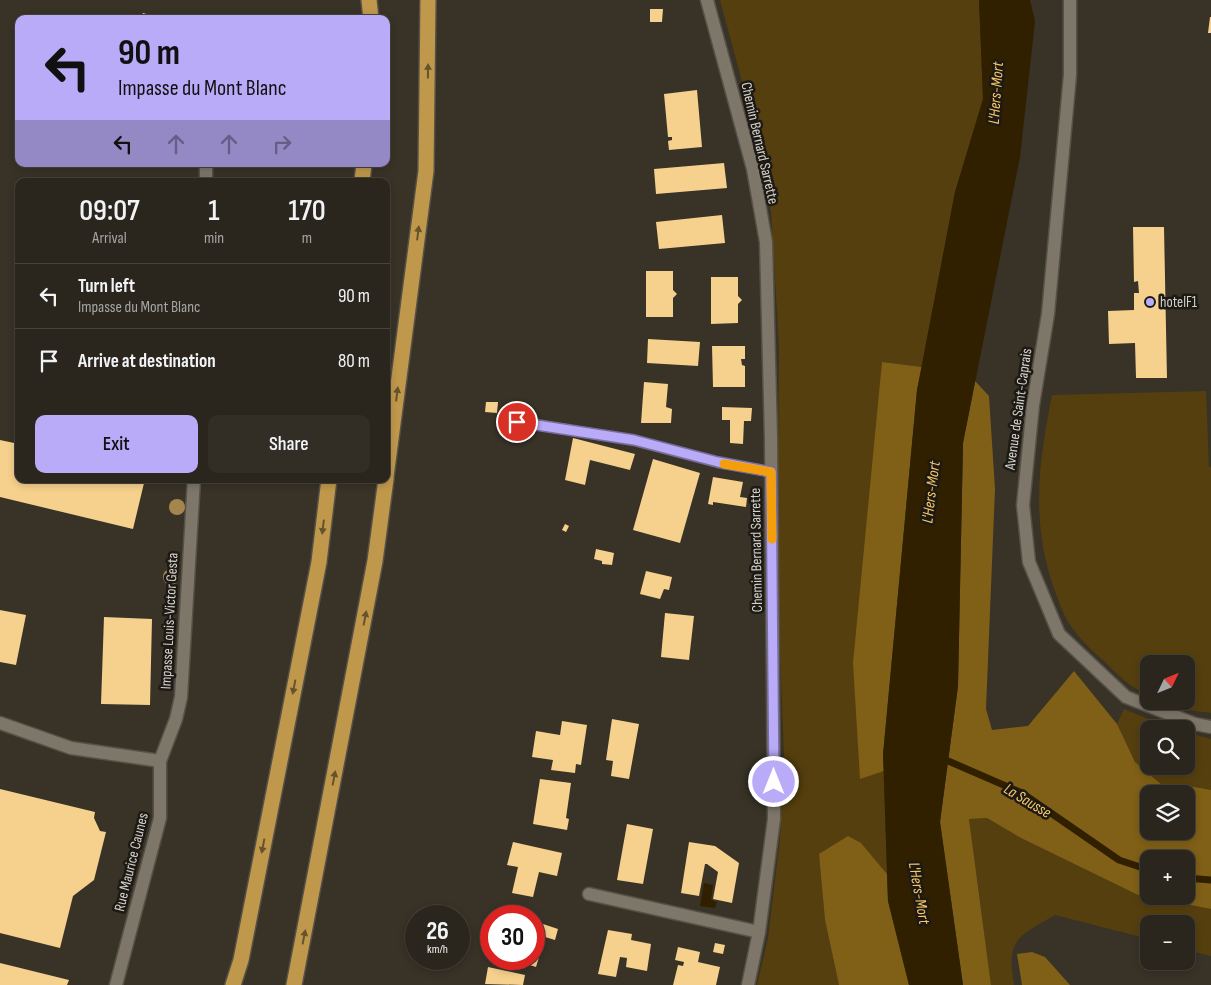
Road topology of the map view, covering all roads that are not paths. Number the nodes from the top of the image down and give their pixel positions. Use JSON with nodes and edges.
{"nodes":[{"id":1,"x":371,"y":0,"type":"edge"},
{"id":2,"x":428,"y":0,"type":"edge"},
{"id":3,"x":707,"y":0,"type":"edge"},
{"id":4,"x":1070,"y":0,"type":"edge"},
{"id":5,"x":371,"y":15,"type":"edge"},
{"id":6,"x":517,"y":422,"type":"dead end"},
{"id":7,"x":390,"y":447,"type":"edge"},
{"id":8,"x":771,"y":472,"type":"junction"},
{"id":9,"x":194,"y":483,"type":"edge"},
{"id":10,"x":328,"y":483,"type":"edge"},
{"id":11,"x":385,"y":483,"type":"edge"},
{"id":12,"x":0,"y":723,"type":"edge"},
{"id":13,"x":1211,"y":727,"type":"edge"},
{"id":14,"x":160,"y":761,"type":"junction"},
{"id":15,"x":590,"y":894,"type":"dead end"},
{"id":16,"x":759,"y":932,"type":"junction"},
{"id":17,"x":116,"y":985,"type":"edge"},
{"id":18,"x":233,"y":985,"type":"edge"},
{"id":19,"x":294,"y":985,"type":"edge"},
{"id":20,"x":748,"y":985,"type":"edge"}],
"edges":[{"from":1,"to":5,"type":"highway"},
{"from":7,"to":2,"type":"highway","one_way":true},
{"from":3,"to":8,"type":"street","name":"Chemin Bernard Sarrette"},
{"from":4,"to":13,"type":"street","name":"Avenue de Saint-Caprais"},
{"from":6,"to":8,"type":"lane"},
{"from":8,"to":16,"type":"street","name":"Chemin Bernard Sarrette"},
{"from":9,"to":14,"type":"street","name":"Impasse Louis-Victor Gesta"},
{"from":10,"to":18,"type":"highway","one_way":true},
{"from":19,"to":11,"type":"highway","one_way":true},
{"from":12,"to":14,"type":"street"},
{"from":14,"to":17,"type":"street","name":"Rue Maurice Caunes"},
{"from":15,"to":16,"type":"street"},
{"from":16,"to":20,"type":"street","name":"Chemin Bernard Sarrette"}]}
